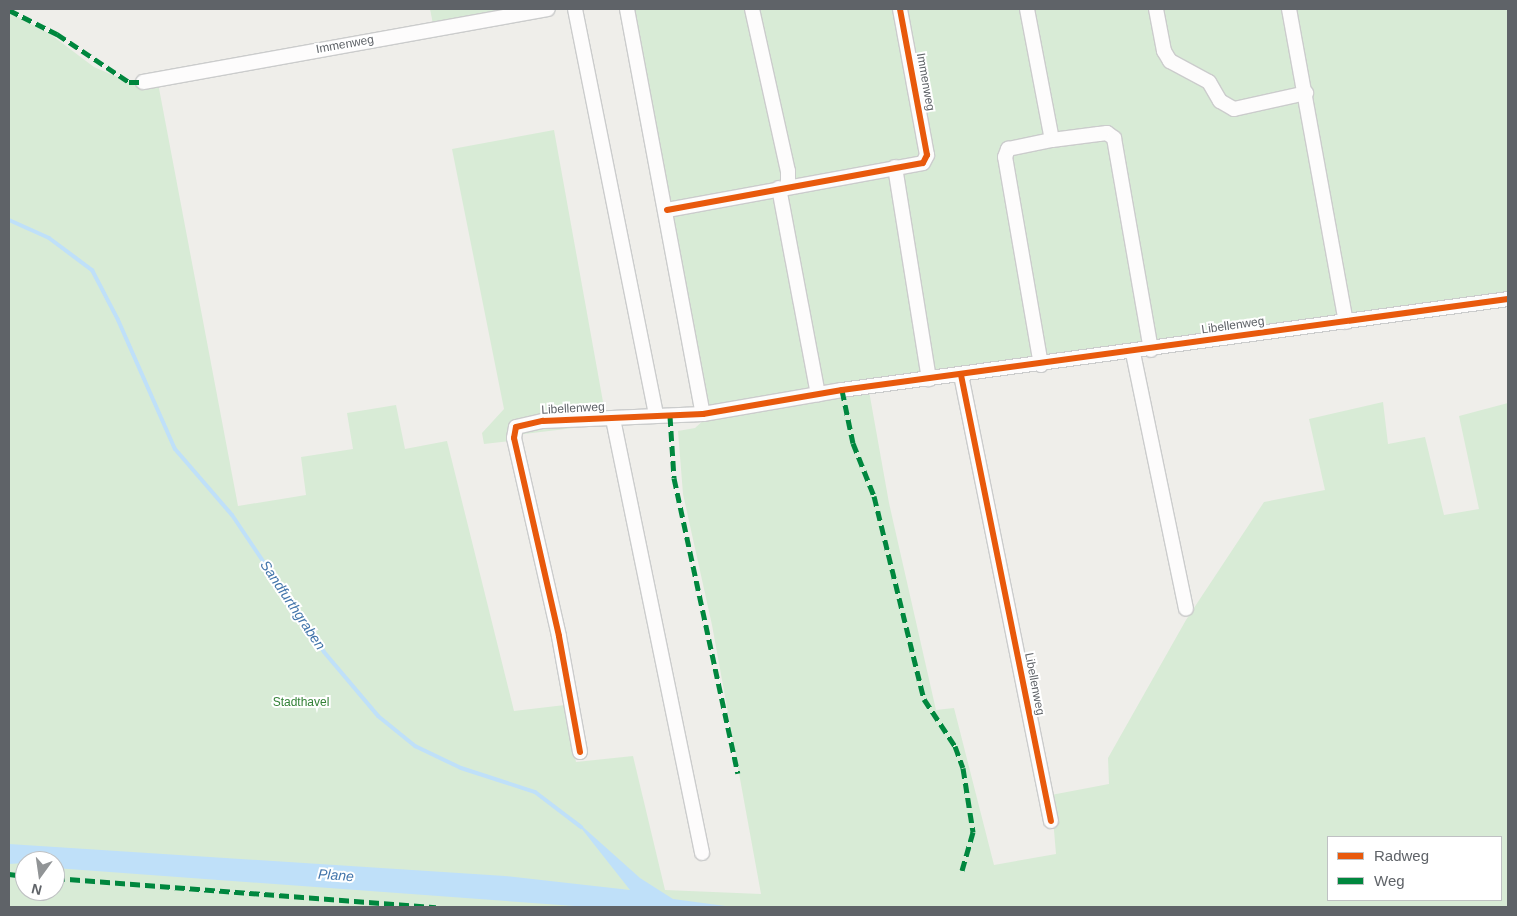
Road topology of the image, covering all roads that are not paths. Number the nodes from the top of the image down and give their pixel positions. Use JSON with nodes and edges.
{"nodes":[{"id":1,"x":547,"y":9,"type":"edge"},
{"id":2,"x":576,"y":9,"type":"edge"},
{"id":3,"x":627,"y":9,"type":"edge"},
{"id":4,"x":752,"y":9,"type":"edge"},
{"id":5,"x":900,"y":9,"type":"edge"},
{"id":6,"x":1027,"y":9,"type":"edge"},
{"id":7,"x":1156,"y":9,"type":"edge"},
{"id":8,"x":1290,"y":9,"type":"edge"},
{"id":9,"x":143,"y":82,"type":"dead end"},
{"id":10,"x":1306,"y":93,"type":"junction"},
{"id":11,"x":1052,"y":140,"type":"junction"},
{"id":12,"x":895,"y":167,"type":"junction"},
{"id":13,"x":784,"y":187,"type":"junction"},
{"id":14,"x":667,"y":210,"type":"junction"},
{"id":15,"x":1508,"y":300,"type":"edge"},
{"id":16,"x":1346,"y":322,"type":"junction"},
{"id":17,"x":1151,"y":350,"type":"junction"},
{"id":18,"x":1134,"y":353,"type":"junction"},
{"id":19,"x":1041,"y":365,"type":"junction"},
{"id":20,"x":961,"y":375,"type":"junction"},
{"id":21,"x":929,"y":379,"type":"junction"},
{"id":22,"x":818,"y":394,"type":"junction"},
{"id":23,"x":704,"y":414,"type":"junction"},
{"id":24,"x":656,"y":415,"type":"junction"},
{"id":25,"x":613,"y":419,"type":"junction"},
{"id":26,"x":1186,"y":609,"type":"dead end"},
{"id":27,"x":580,"y":752,"type":"dead end"},
{"id":28,"x":1050,"y":821,"type":"dead end"},
{"id":29,"x":702,"y":853,"type":"dead end"}],
"edges":[{"from":1,"to":9,"type":"street","name":"Immenweg"},
{"from":2,"to":24,"type":"street"},
{"from":3,"to":14,"type":"street"},
{"from":4,"to":13,"type":"street"},
{"from":5,"to":12,"type":"street","name":"Immenweg"},
{"from":6,"to":11,"type":"street"},
{"from":7,"to":10,"type":"street"},
{"from":8,"to":10,"type":"street"},
{"from":10,"to":16,"type":"street"},
{"from":11,"to":17,"type":"street"},
{"from":11,"to":19,"type":"street"},
{"from":12,"to":13,"type":"street"},
{"from":12,"to":21,"type":"street"},
{"from":13,"to":14,"type":"street"},
{"from":13,"to":22,"type":"street"},
{"from":14,"to":23,"type":"street"},
{"from":15,"to":16,"type":"street","name":"Libellenweg"},
{"from":16,"to":17,"type":"street","name":"Libellenweg"},
{"from":17,"to":18,"type":"street","name":"Libellenweg"},
{"from":18,"to":19,"type":"street","name":"Libellenweg"},
{"from":18,"to":26,"type":"street"},
{"from":19,"to":20,"type":"street","name":"Libellenweg"},
{"from":20,"to":21,"type":"street","name":"Libellenweg"},
{"from":20,"to":28,"type":"street","name":"Libellenweg"},
{"from":21,"to":22,"type":"street","name":"Libellenweg"},
{"from":22,"to":23,"type":"street","name":"Libellenweg"},
{"from":23,"to":24,"type":"street","name":"Libellenweg"},
{"from":24,"to":25,"type":"street","name":"Libellenweg"},
{"from":25,"to":27,"type":"street","name":"Libellenweg"},
{"from":25,"to":29,"type":"street","name":"Libellenweg"}]}
